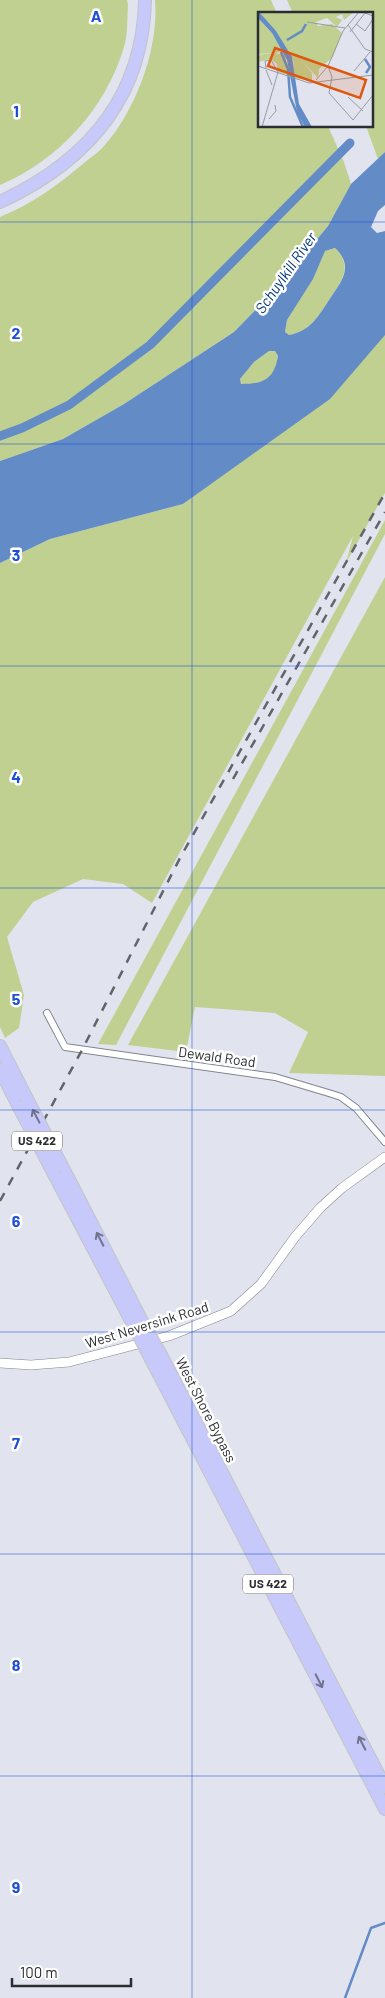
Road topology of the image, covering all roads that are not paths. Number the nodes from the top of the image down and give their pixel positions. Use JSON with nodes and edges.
{"nodes":[{"id":1,"x":138,"y":0,"type":"edge"},
{"id":2,"x":144,"y":0,"type":"edge"},
{"id":3,"x":0,"y":195,"type":"edge"},
{"id":4,"x":0,"y":202,"type":"edge"},
{"id":5,"x":47,"y":1012,"type":"dead end"},
{"id":6,"x":0,"y":1046,"type":"edge"},
{"id":7,"x":0,"y":1070,"type":"edge"},
{"id":8,"x":22,"y":1102,"type":"junction"},
{"id":9,"x":385,"y":1142,"type":"edge"},
{"id":10,"x":385,"y":1157,"type":"edge"},
{"id":11,"x":156,"y":1357,"type":"junction"},
{"id":12,"x":0,"y":1363,"type":"edge"},
{"id":13,"x":385,"y":1787,"type":"edge"},
{"id":14,"x":385,"y":1809,"type":"edge"}],
"edges":[{"from":1,"to":3,"type":"highway"},
{"from":2,"to":4,"type":"highway"},
{"from":5,"to":9,"type":"street","name":"Dewald Road"},
{"from":6,"to":8,"type":"highway","name":"West Shore Bypass","number":"US 422"},
{"from":7,"to":8,"type":"highway","name":"West Shore Bypass","number":"US 422"},
{"from":8,"to":11,"type":"highway","name":"West Shore Bypass","number":"US 422","bridge":true},
{"from":10,"to":12,"type":"street","name":"West Neversink Road"},
{"from":13,"to":11,"type":"highway","name":"West Shore Bypass","number":"US 422","one_way":true},
{"from":11,"to":14,"type":"highway","name":"West Shore Bypass","number":"US 422","one_way":true}]}
